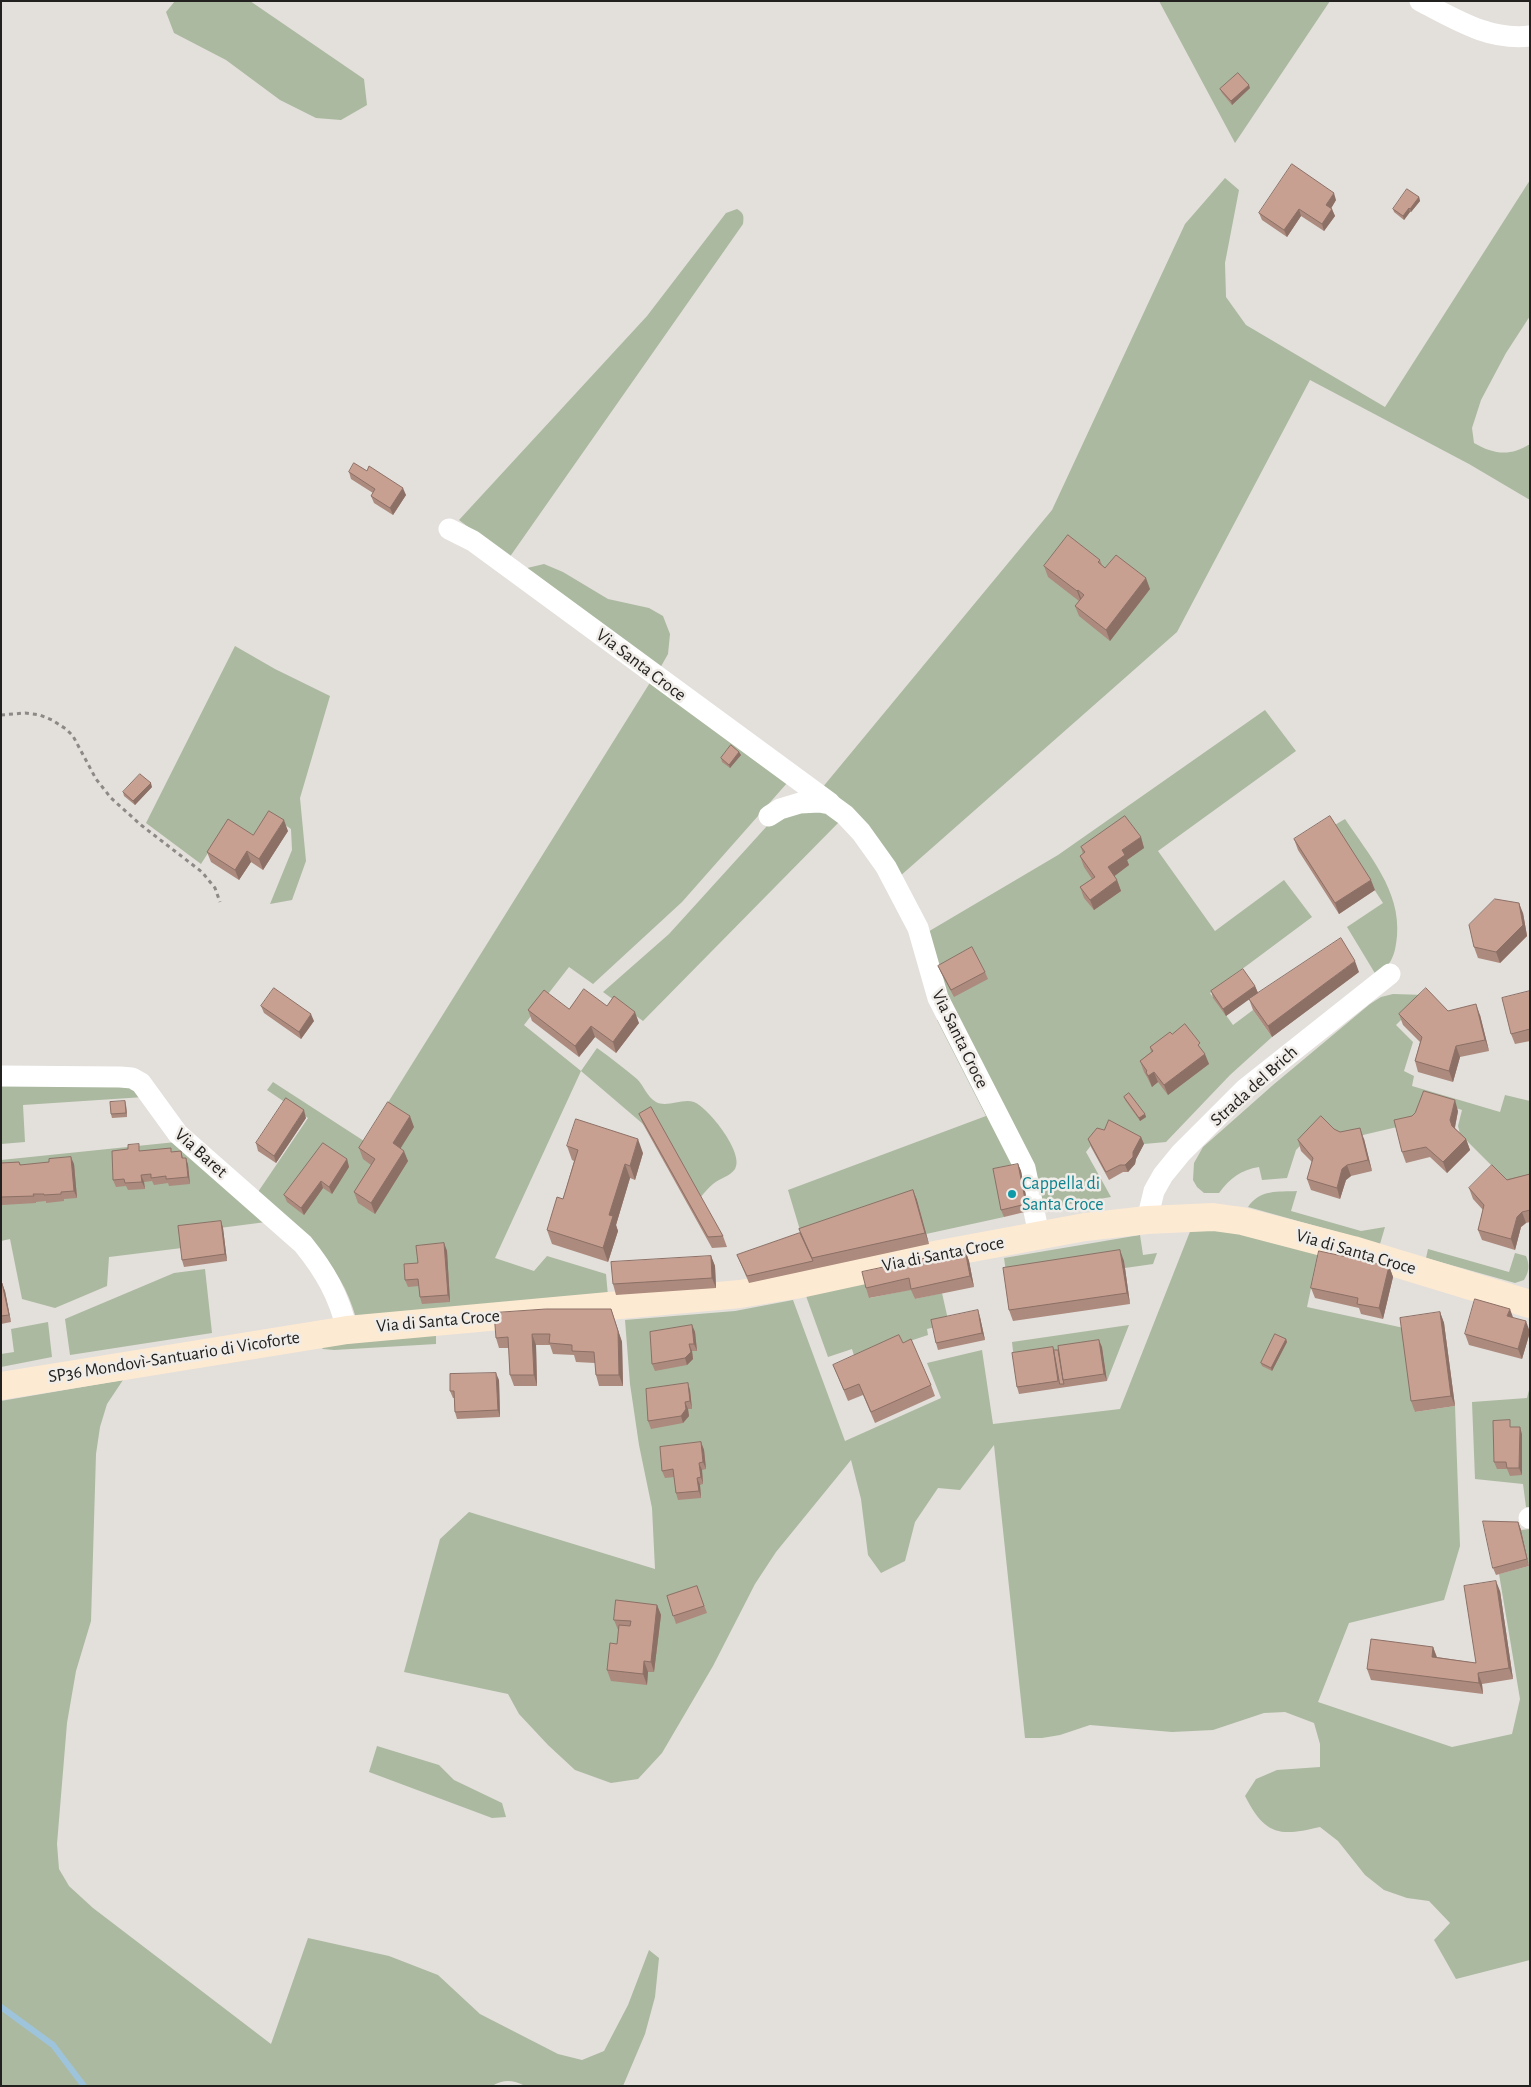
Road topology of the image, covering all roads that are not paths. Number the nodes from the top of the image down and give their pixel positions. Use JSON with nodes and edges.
{"nodes":[{"id":1,"x":1420,"y":1,"type":"edge"},
{"id":2,"x":1530,"y":36,"type":"edge"},
{"id":3,"x":450,"y":529,"type":"dead end"},
{"id":4,"x":830,"y":804,"type":"junction"},
{"id":5,"x":769,"y":816,"type":"dead end"},
{"id":6,"x":1390,"y":974,"type":"dead end"},
{"id":7,"x":1,"y":1076,"type":"edge"},
{"id":8,"x":1147,"y":1220,"type":"junction"},
{"id":9,"x":1039,"y":1235,"type":"junction"},
{"id":10,"x":1530,"y":1304,"type":"edge"},
{"id":11,"x":347,"y":1330,"type":"junction"},
{"id":12,"x":1,"y":1386,"type":"edge"}],
"edges":[{"from":1,"to":2,"type":"street"},
{"from":3,"to":4,"type":"street","name":"Via Santa Croce"},
{"from":4,"to":5,"type":"street"},
{"from":4,"to":9,"type":"street","name":"Via Santa Croce"},
{"from":6,"to":8,"type":"street","name":"Strada del Brich"},
{"from":7,"to":11,"type":"street","name":"Via Baret"},
{"from":8,"to":9,"type":"main road","name":"Via di Santa Croce"},
{"from":8,"to":10,"type":"main road","name":"Via di Santa Croce"},
{"from":9,"to":11,"type":"main road","name":"Via di Santa Croce"},
{"from":11,"to":12,"type":"main road","name":"SP36 Mondovì-Santuario di Vicoforte"}]}
